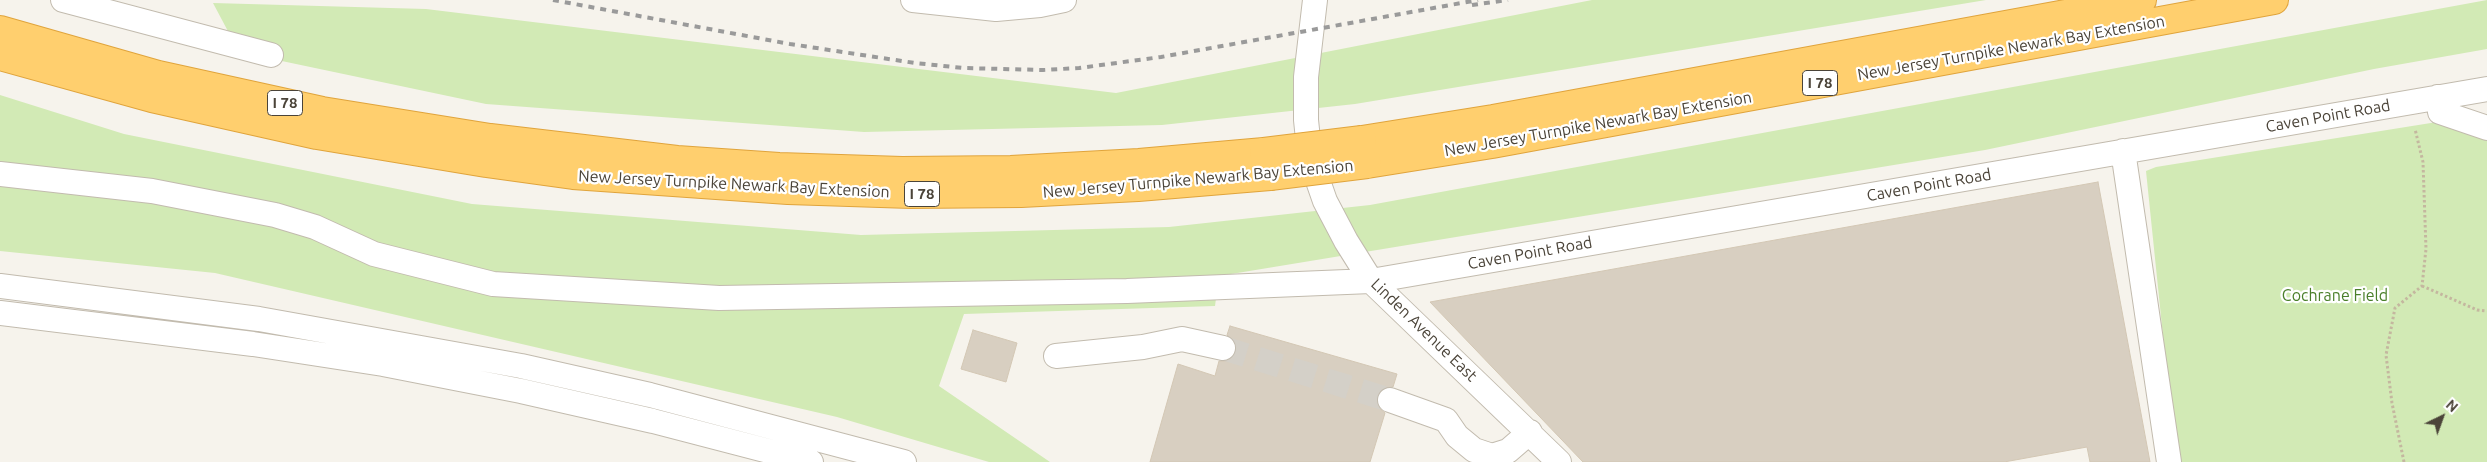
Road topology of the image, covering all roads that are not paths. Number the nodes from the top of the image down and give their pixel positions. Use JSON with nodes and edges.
{"nodes":[{"id":1,"x":62,"y":0,"type":"edge"},
{"id":2,"x":913,"y":0,"type":"edge"},
{"id":3,"x":1064,"y":0,"type":"edge"},
{"id":4,"x":1315,"y":0,"type":"edge"},
{"id":5,"x":2142,"y":0,"type":"edge"},
{"id":6,"x":2274,"y":0,"type":"edge"},
{"id":7,"x":1040,"y":3,"type":"edge"},
{"id":8,"x":0,"y":30,"type":"edge"},
{"id":9,"x":271,"y":55,"type":"dead end"},
{"id":10,"x":0,"y":58,"type":"edge"},
{"id":11,"x":2487,"y":89,"type":"edge"},
{"id":12,"x":2438,"y":97,"type":"junction"},
{"id":13,"x":2487,"y":128,"type":"edge"},
{"id":14,"x":2124,"y":151,"type":"junction"},
{"id":15,"x":1364,"y":152,"type":"junction"},
{"id":16,"x":574,"y":162,"type":"junction"},
{"id":17,"x":0,"y":174,"type":"edge"},
{"id":18,"x":1371,"y":281,"type":"junction"},
{"id":19,"x":0,"y":286,"type":"edge"},
{"id":20,"x":0,"y":313,"type":"edge"},
{"id":21,"x":1223,"y":348,"type":"tunnel mouth"},
{"id":22,"x":1056,"y":356,"type":"dead end"},
{"id":23,"x":1390,"y":400,"type":"tunnel mouth"},
{"id":24,"x":1530,"y":432,"type":"junction"},
{"id":25,"x":1502,"y":459,"type":"edge"},
{"id":26,"x":811,"y":462,"type":"edge"},
{"id":27,"x":904,"y":462,"type":"edge"},
{"id":28,"x":1559,"y":462,"type":"edge"},
{"id":29,"x":2169,"y":462,"type":"edge"}],
"edges":[{"from":1,"to":9,"type":"street"},
{"from":2,"to":7,"type":"street"},
{"from":3,"to":7,"type":"street"},
{"from":4,"to":18,"type":"street","name":"Linden Avenue East"},
{"from":5,"to":15,"type":"highway","name":"New Jersey Turnpike Newark Bay Extension","number":"I 78"},
{"from":6,"to":15,"type":"highway","name":"New Jersey Turnpike Newark Bay Extension","number":"I 78"},
{"from":8,"to":16,"type":"highway","name":"New Jersey Turnpike Newark Bay Extension","number":"I 78"},
{"from":10,"to":16,"type":"highway","name":"New Jersey Turnpike Newark Bay Extension","number":"I 78"},
{"from":11,"to":12,"type":"street","name":"Caven Point Road"},
{"from":12,"to":13,"type":"street"},
{"from":12,"to":14,"type":"street","name":"Caven Point Road"},
{"from":14,"to":18,"type":"street","name":"Caven Point Road"},
{"from":14,"to":29,"type":"street"},
{"from":15,"to":16,"type":"highway","name":"New Jersey Turnpike Newark Bay Extension","number":"I 78","bridge":true},
{"from":17,"to":18,"type":"street","name":"Caven Point Road"},
{"from":18,"to":24,"type":"street","name":"Linden Avenue East"},
{"from":19,"to":27,"type":"street"},
{"from":20,"to":26,"type":"street"},
{"from":21,"to":22,"type":"street"},
{"from":23,"to":25,"type":"street"},
{"from":24,"to":25,"type":"street"},
{"from":24,"to":28,"type":"street","name":"Linden Avenue East"}]}
